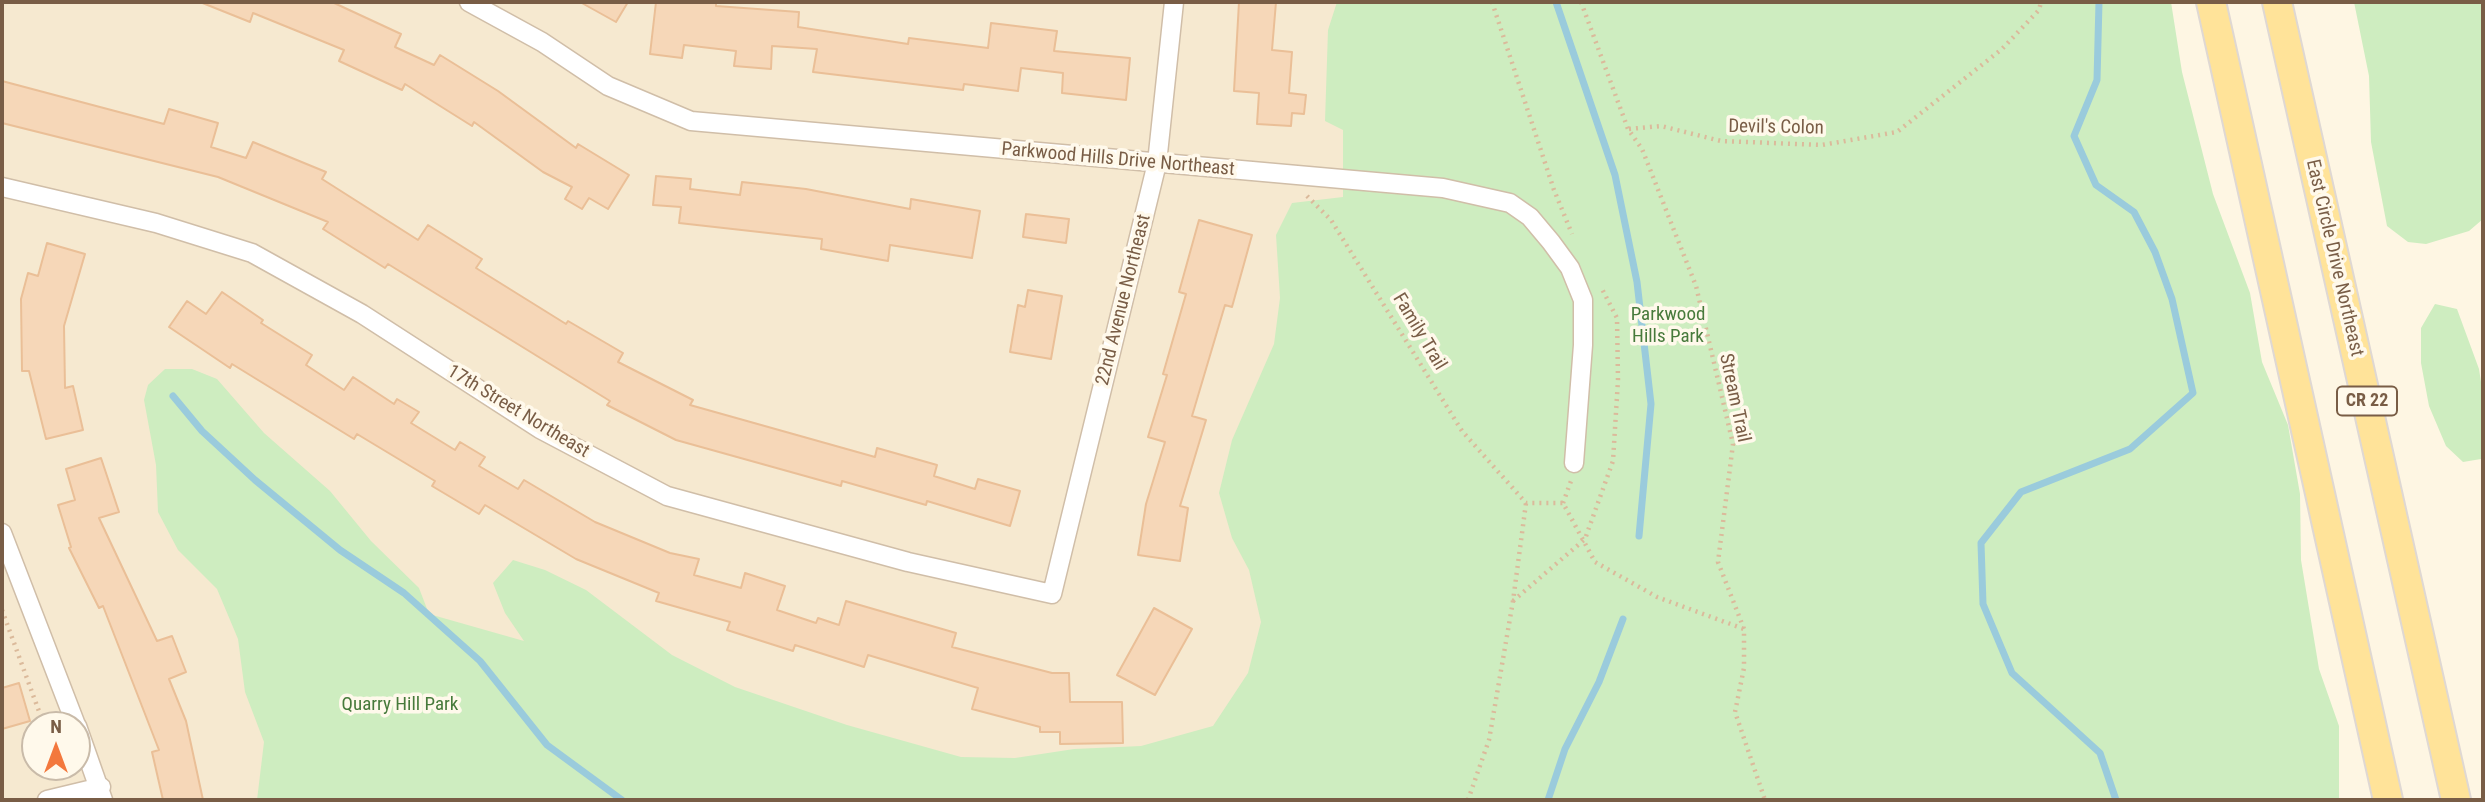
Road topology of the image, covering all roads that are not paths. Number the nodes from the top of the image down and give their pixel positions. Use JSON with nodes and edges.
{"nodes":[{"id":1,"x":469,"y":2,"type":"edge"},
{"id":2,"x":1174,"y":2,"type":"edge"},
{"id":3,"x":2211,"y":2,"type":"edge"},
{"id":4,"x":2277,"y":2,"type":"edge"},
{"id":5,"x":1157,"y":163,"type":"junction"},
{"id":6,"x":2,"y":187,"type":"edge"},
{"id":7,"x":1574,"y":463,"type":"dead end"},
{"id":8,"x":2,"y":533,"type":"edge"},
{"id":9,"x":1052,"y":594,"type":"joint"},
{"id":10,"x":71,"y":711,"type":"edge"},
{"id":11,"x":91,"y":764,"type":"edge"},
{"id":12,"x":102,"y":794,"type":"edge"},
{"id":13,"x":47,"y":800,"type":"edge"},
{"id":14,"x":2388,"y":800,"type":"edge"},
{"id":15,"x":2456,"y":800,"type":"edge"}],
"edges":[{"from":1,"to":5,"type":"street","name":"Parkwood Hills Drive Northeast"},
{"from":2,"to":5,"type":"street","name":"22nd Avenue Northeast"},
{"from":3,"to":14,"type":"main road"},
{"from":4,"to":15,"type":"main road","name":"East Circle Drive Northeast","number":"CR 22"},
{"from":5,"to":7,"type":"street","name":"Parkwood Hills Drive Northeast"},
{"from":5,"to":9,"type":"street","name":"22nd Avenue Northeast"},
{"from":6,"to":9,"type":"street","name":"17th Street Northeast"},
{"from":8,"to":10,"type":"street"},
{"from":11,"to":12,"type":"street"},
{"from":12,"to":13,"type":"street"}]}
